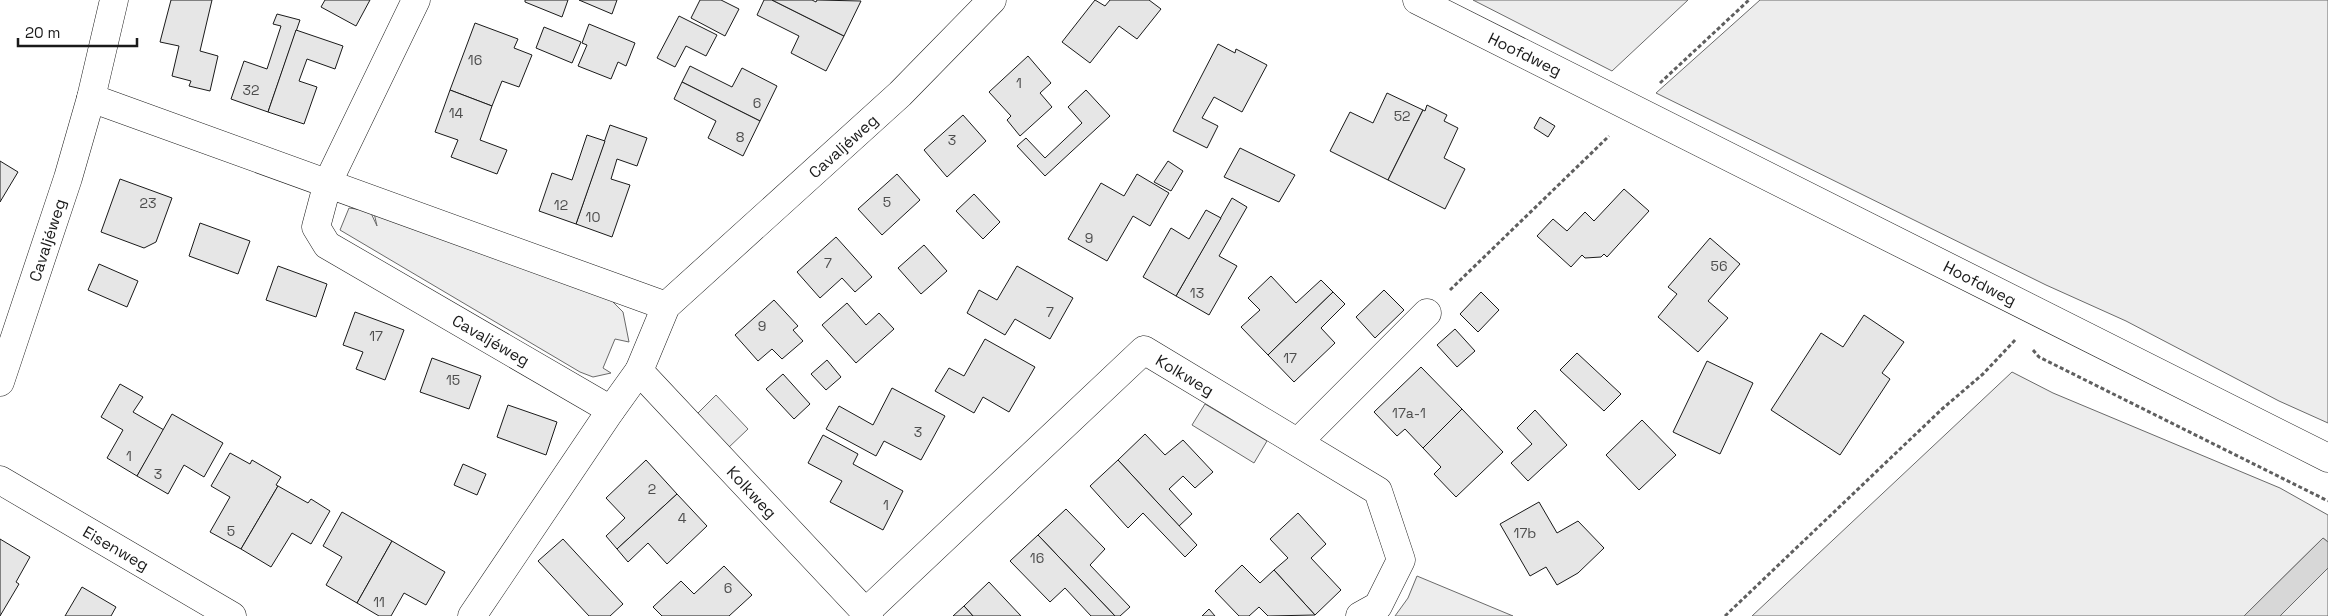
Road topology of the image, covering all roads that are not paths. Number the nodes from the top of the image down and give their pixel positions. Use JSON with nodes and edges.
{"nodes":[{"id":1,"x":114,"y":0,"type":"edge"},
{"id":2,"x":416,"y":0,"type":"edge"},
{"id":3,"x":992,"y":0,"type":"edge"},
{"id":4,"x":1417,"y":0,"type":"edge"},
{"id":5,"x":91,"y":98,"type":"junction"},
{"id":6,"x":328,"y":182,"type":"junction"},
{"id":7,"x":666,"y":306,"type":"junction"},
{"id":8,"x":1427,"y":313,"type":"road end"},
{"id":9,"x":639,"y":371,"type":"junction"},
{"id":10,"x":0,"y":382,"type":"edge"},
{"id":11,"x":611,"y":410,"type":"junction"},
{"id":12,"x":1298,"y":442,"type":"junction"},
{"id":13,"x":2328,"y":458,"type":"edge"},
{"id":14,"x":0,"y":480,"type":"edge"},
{"id":15,"x":868,"y":614,"type":"edge"},
{"id":16,"x":232,"y":616,"type":"edge"},
{"id":17,"x":472,"y":616,"type":"edge"},
{"id":18,"x":1360,"y":616,"type":"edge"}],
"edges":[{"from":1,"to":5,"type":"street","name":"Cavaljéweg"},
{"from":2,"to":6,"type":"street","name":"Cavaljéweg"},
{"from":3,"to":7,"type":"street","name":"Cavaljéweg"},
{"from":4,"to":13,"type":"street","name":"Hoofdweg"},
{"from":5,"to":6,"type":"street"},
{"from":5,"to":10,"type":"street","name":"Cavaljéweg"},
{"from":6,"to":7,"type":"street"},
{"from":6,"to":11,"type":"street","name":"Cavaljéweg"},
{"from":7,"to":9,"type":"street","name":"Cavaljéweg"},
{"from":8,"to":12,"type":"street"},
{"from":9,"to":11,"type":"street","name":"Cavaljéweg"},
{"from":9,"to":15,"type":"street","name":"Kolkweg"},
{"from":11,"to":17,"type":"street"},
{"from":12,"to":15,"type":"street","name":"Kolkweg"},
{"from":12,"to":18,"type":"street","name":"Kolkweg"},
{"from":14,"to":16,"type":"street","name":"Eisenweg"}]}
